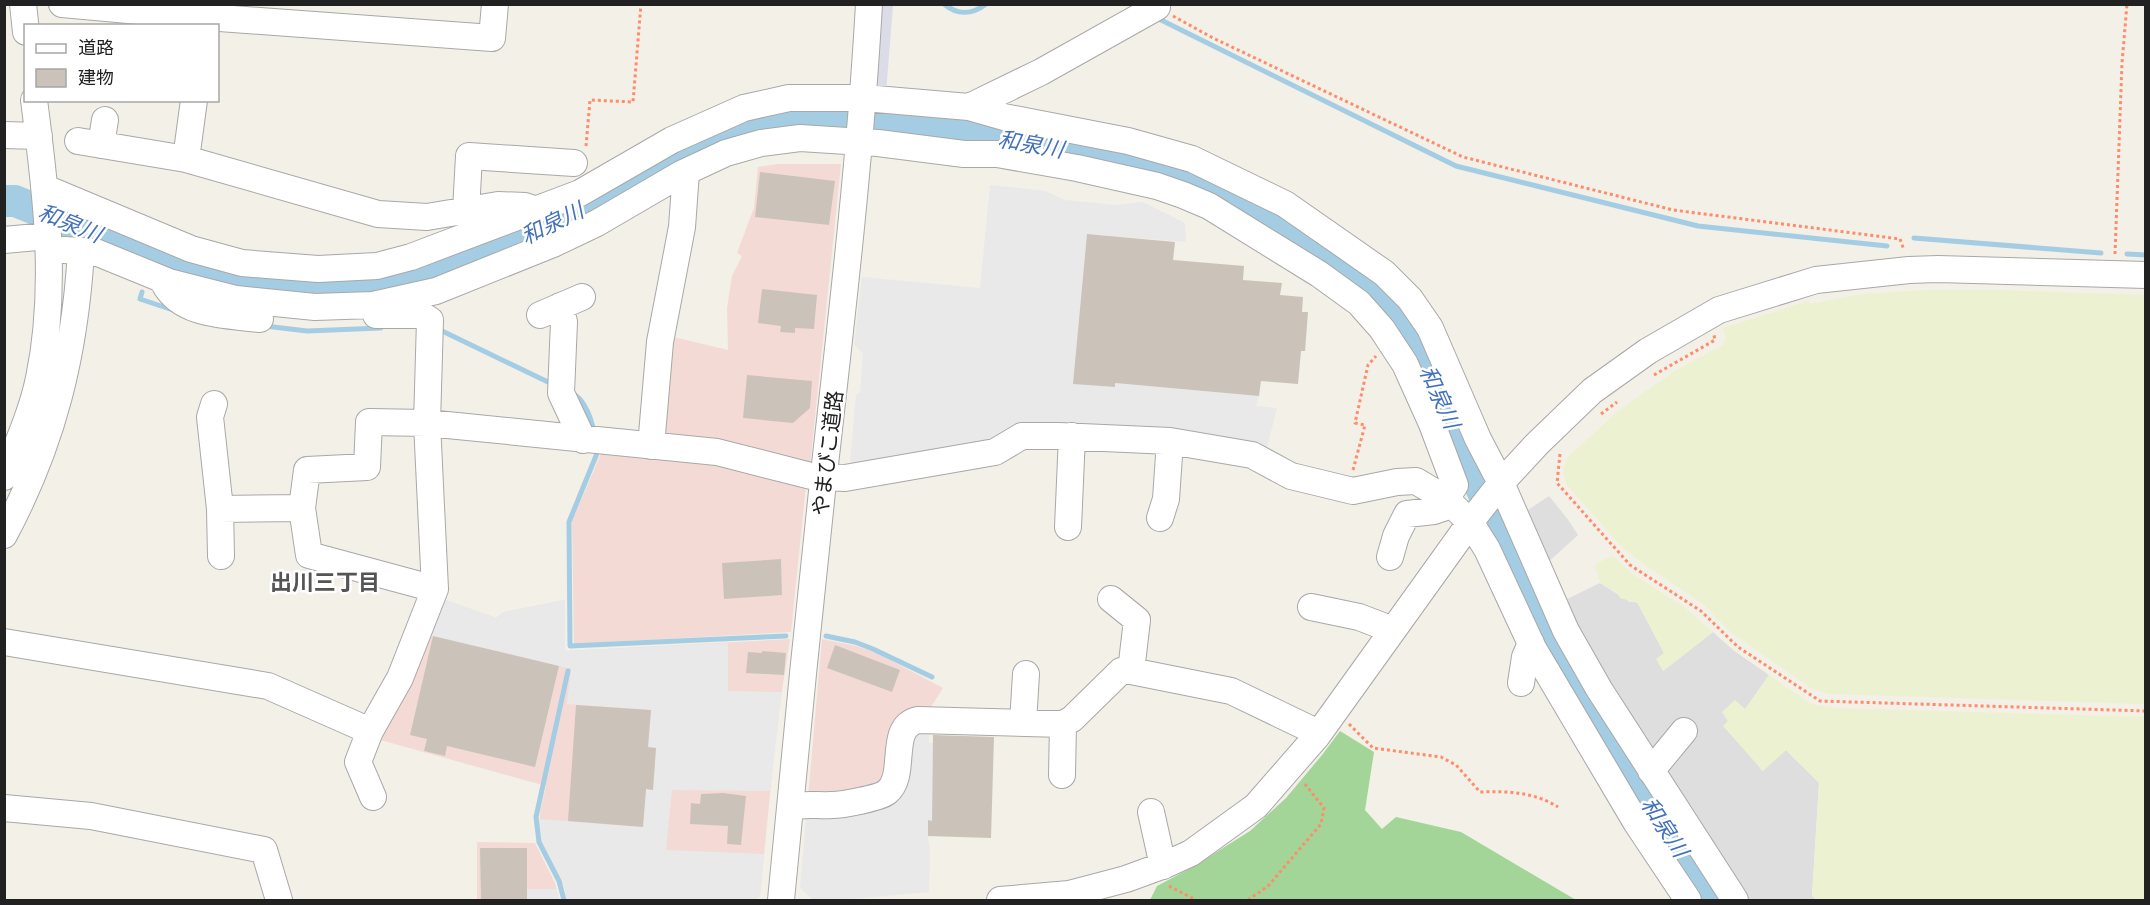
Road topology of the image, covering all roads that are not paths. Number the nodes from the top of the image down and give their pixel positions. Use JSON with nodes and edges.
{"nodes":[{"id":1,"x":23,"y":4,"type":"edge"},
{"id":2,"x":62,"y":4,"type":"edge"},
{"id":3,"x":495,"y":4,"type":"edge"},
{"id":4,"x":869,"y":4,"type":"edge"},
{"id":5,"x":1157,"y":7,"type":"road end"},
{"id":6,"x":138,"y":8,"type":"edge"},
{"id":7,"x":205,"y":21,"type":"edge"},
{"id":8,"x":25,"y":24,"type":"edge"},
{"id":9,"x":34,"y":102,"type":"edge"},
{"id":10,"x":194,"y":102,"type":"edge"},
{"id":11,"x":863,"y":103,"type":"junction"},
{"id":12,"x":969,"y":107,"type":"junction"},
{"id":13,"x":4,"y":135,"type":"edge"},
{"id":14,"x":94,"y":135,"type":"dead end"},
{"id":15,"x":39,"y":136,"type":"junction"},
{"id":16,"x":860,"y":140,"type":"junction"},
{"id":17,"x":579,"y":158,"type":"road end"},
{"id":18,"x":186,"y":159,"type":"junction"},
{"id":19,"x":686,"y":172,"type":"junction"},
{"id":20,"x":45,"y":192,"type":"junction"},
{"id":21,"x":537,"y":210,"type":"junction"},
{"id":22,"x":466,"y":211,"type":"junction"},
{"id":23,"x":48,"y":237,"type":"junction"},
{"id":24,"x":8,"y":239,"type":"edge"},
{"id":25,"x":81,"y":251,"type":"junction"},
{"id":26,"x":2145,"y":275,"type":"edge"},
{"id":27,"x":561,"y":306,"type":"dead end"},
{"id":28,"x":364,"y":309,"type":"junction"},
{"id":29,"x":206,"y":412,"type":"dead end"},
{"id":30,"x":427,"y":423,"type":"junction"},
{"id":31,"x":1072,"y":436,"type":"junction"},
{"id":32,"x":583,"y":440,"type":"junction"},
{"id":33,"x":1170,"y":441,"type":"junction"},
{"id":34,"x":651,"y":446,"type":"junction"},
{"id":35,"x":4,"y":477,"type":"edge"},
{"id":36,"x":824,"y":478,"type":"junction"},
{"id":37,"x":1498,"y":488,"type":"junction"},
{"id":38,"x":1375,"y":500,"type":"dead end"},
{"id":39,"x":302,"y":508,"type":"junction"},
{"id":40,"x":220,"y":509,"type":"junction"},
{"id":41,"x":1461,"y":510,"type":"junction"},
{"id":42,"x":1407,"y":514,"type":"junction"},
{"id":43,"x":1160,"y":518,"type":"dead end"},
{"id":44,"x":1068,"y":527,"type":"dead end"},
{"id":45,"x":4,"y":535,"type":"edge"},
{"id":46,"x":221,"y":556,"type":"dead end"},
{"id":47,"x":1390,"y":557,"type":"dead end"},
{"id":48,"x":435,"y":589,"type":"junction"},
{"id":49,"x":1111,"y":599,"type":"dead end"},
{"id":50,"x":1311,"y":607,"type":"dead end"},
{"id":51,"x":1393,"y":630,"type":"junction"},
{"id":52,"x":4,"y":642,"type":"edge"},
{"id":53,"x":1531,"y":643,"type":"junction"},
{"id":54,"x":1131,"y":671,"type":"junction"},
{"id":55,"x":1026,"y":674,"type":"dead end"},
{"id":56,"x":1521,"y":683,"type":"dead end"},
{"id":57,"x":1023,"y":723,"type":"junction"},
{"id":58,"x":1063,"y":724,"type":"junction"},
{"id":59,"x":370,"y":731,"type":"junction"},
{"id":60,"x":1684,"y":731,"type":"dead end"},
{"id":61,"x":1317,"y":736,"type":"junction"},
{"id":62,"x":1652,"y":771,"type":"junction"},
{"id":63,"x":1062,"y":775,"type":"dead end"},
{"id":64,"x":373,"y":797,"type":"dead end"},
{"id":65,"x":790,"y":807,"type":"junction"},
{"id":66,"x":4,"y":808,"type":"edge"},
{"id":67,"x":1151,"y":812,"type":"dead end"},
{"id":68,"x":1165,"y":876,"type":"junction"},
{"id":69,"x":1069,"y":897,"type":"edge"},
{"id":70,"x":279,"y":900,"type":"edge"},
{"id":71,"x":781,"y":900,"type":"edge"},
{"id":72,"x":1000,"y":900,"type":"edge"},
{"id":73,"x":1688,"y":900,"type":"edge"},
{"id":74,"x":1735,"y":900,"type":"edge"}],
"edges":[{"from":1,"to":8,"type":"street"},
{"from":2,"to":6,"type":"street"},
{"from":3,"to":7,"type":"street"},
{"from":4,"to":11,"type":"street","name":"やまびこ道路"},
{"from":5,"to":12,"type":"street"},
{"from":6,"to":7,"type":"street"},
{"from":9,"to":15,"type":"street"},
{"from":10,"to":18,"type":"street"},
{"from":11,"to":12,"type":"street"},
{"from":11,"to":16,"type":"street","name":"やまびこ道路"},
{"from":11,"to":21,"type":"street"},
{"from":12,"to":37,"type":"street"},
{"from":13,"to":15,"type":"street"},
{"from":14,"to":18,"type":"street"},
{"from":15,"to":20,"type":"street"},
{"from":16,"to":19,"type":"street"},
{"from":16,"to":36,"type":"street","name":"やまびこ道路"},
{"from":16,"to":41,"type":"street"},
{"from":17,"to":22,"type":"street"},
{"from":18,"to":22,"type":"street"},
{"from":19,"to":28,"type":"street"},
{"from":19,"to":34,"type":"street"},
{"from":20,"to":21,"type":"street"},
{"from":20,"to":23,"type":"street"},
{"from":21,"to":22,"type":"street"},
{"from":23,"to":24,"type":"street"},
{"from":23,"to":25,"type":"street"},
{"from":23,"to":35,"type":"street"},
{"from":25,"to":28,"type":"street"},
{"from":25,"to":45,"type":"street"},
{"from":26,"to":37,"type":"street"},
{"from":27,"to":32,"type":"street"},
{"from":28,"to":30,"type":"street"},
{"from":29,"to":40,"type":"street"},
{"from":30,"to":32,"type":"street"},
{"from":30,"to":39,"type":"street"},
{"from":30,"to":48,"type":"street"},
{"from":31,"to":33,"type":"street"},
{"from":31,"to":36,"type":"street"},
{"from":31,"to":44,"type":"street"},
{"from":32,"to":34,"type":"street"},
{"from":33,"to":41,"type":"street"},
{"from":33,"to":43,"type":"street"},
{"from":34,"to":36,"type":"street"},
{"from":36,"to":65,"type":"street","name":"やまびこ道路"},
{"from":37,"to":41,"type":"street"},
{"from":37,"to":62,"type":"street"},
{"from":38,"to":42,"type":"street"},
{"from":39,"to":40,"type":"street"},
{"from":39,"to":48,"type":"street"},
{"from":40,"to":46,"type":"street"},
{"from":41,"to":42,"type":"street"},
{"from":41,"to":51,"type":"street"},
{"from":41,"to":53,"type":"street"},
{"from":42,"to":47,"type":"street"},
{"from":48,"to":59,"type":"street"},
{"from":49,"to":54,"type":"street"},
{"from":50,"to":51,"type":"street"},
{"from":51,"to":61,"type":"street"},
{"from":52,"to":59,"type":"street"},
{"from":53,"to":56,"type":"street"},
{"from":53,"to":73,"type":"street"},
{"from":54,"to":58,"type":"street"},
{"from":54,"to":61,"type":"street"},
{"from":55,"to":57,"type":"street"},
{"from":57,"to":58,"type":"street"},
{"from":57,"to":65,"type":"street"},
{"from":58,"to":63,"type":"street"},
{"from":59,"to":64,"type":"street"},
{"from":60,"to":62,"type":"street"},
{"from":61,"to":68,"type":"street"},
{"from":62,"to":74,"type":"street"},
{"from":65,"to":71,"type":"street","name":"やまびこ道路"},
{"from":66,"to":70,"type":"street"},
{"from":67,"to":68,"type":"street"},
{"from":68,"to":69,"type":"street"},
{"from":69,"to":72,"type":"street"}]}
